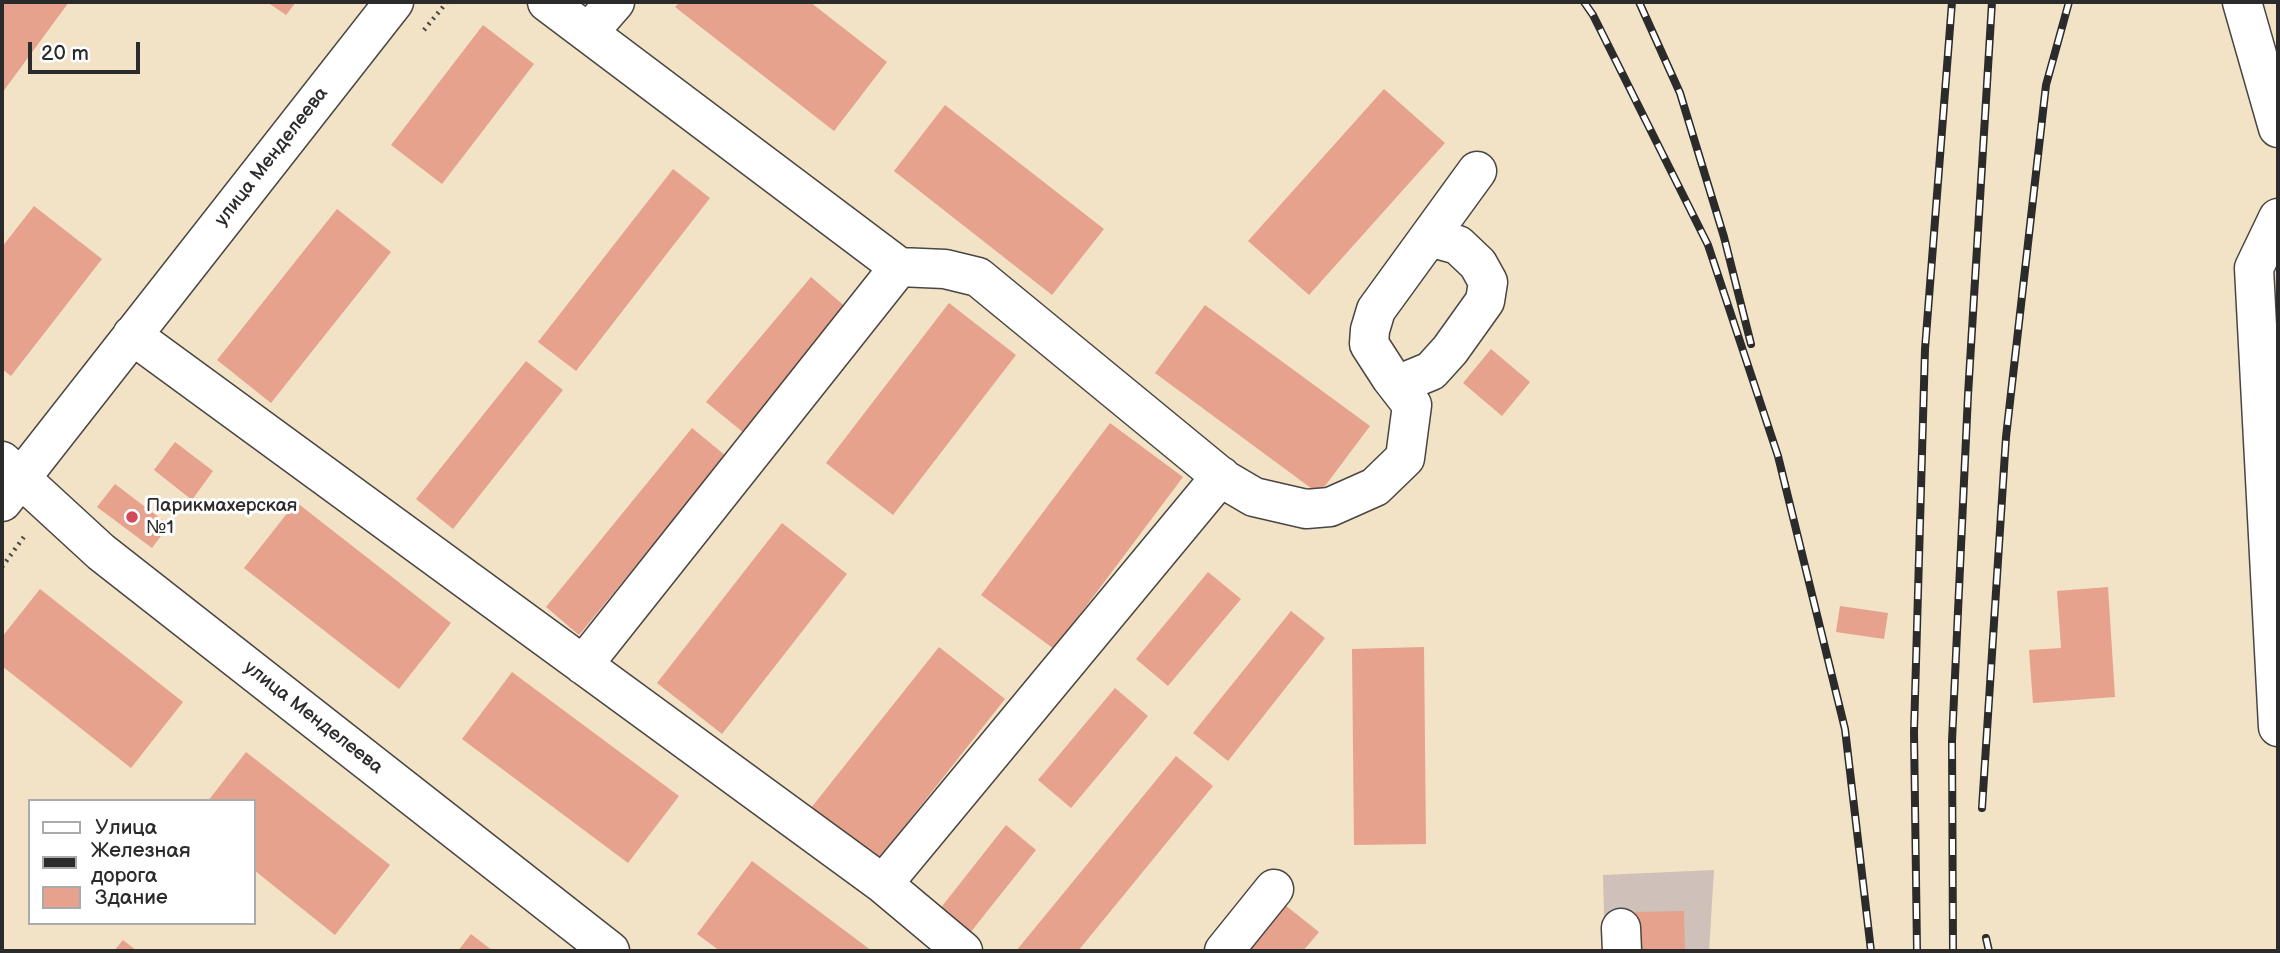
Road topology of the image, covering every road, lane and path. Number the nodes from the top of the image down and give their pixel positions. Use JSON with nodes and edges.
{"nodes":[{"id":1,"x":394,"y":2,"type":"edge"},
{"id":2,"x":547,"y":2,"type":"edge"},
{"id":3,"x":615,"y":2,"type":"edge"},
{"id":4,"x":2242,"y":2,"type":"edge"},
{"id":5,"x":588,"y":33,"type":"junction"},
{"id":6,"x":2278,"y":128,"type":"edge"},
{"id":7,"x":1477,"y":171,"type":"dead end"},
{"id":8,"x":2278,"y":218,"type":"edge"},
{"id":9,"x":1429,"y":237,"type":"junction"},
{"id":10,"x":899,"y":267,"type":"junction"},
{"id":11,"x":132,"y":335,"type":"junction"},
{"id":12,"x":1397,"y":386,"type":"junction"},
{"id":13,"x":1221,"y":476,"type":"junction"},
{"id":14,"x":8,"y":480,"type":"edge"},
{"id":15,"x":583,"y":665,"type":"junction"},
{"id":16,"x":2278,"y":727,"type":"edge"},
{"id":17,"x":883,"y":884,"type":"junction"},
{"id":18,"x":1274,"y":889,"type":"dead end"},
{"id":19,"x":610,"y":951,"type":"edge"},
{"id":20,"x":962,"y":951,"type":"edge"},
{"id":21,"x":1224,"y":951,"type":"edge"}],
"edges":[{"from":1,"to":11,"type":"street","name":"улица Менделеева"},
{"from":2,"to":5,"type":"street"},
{"from":3,"to":5,"type":"street"},
{"from":4,"to":6,"type":"street"},
{"from":5,"to":10,"type":"street"},
{"from":7,"to":9,"type":"street"},
{"from":8,"to":16,"type":"street"},
{"from":9,"to":12,"type":"street"},
{"from":9,"to":12,"type":"street"},
{"from":10,"to":13,"type":"street"},
{"from":10,"to":15,"type":"street"},
{"from":11,"to":14,"type":"street","name":"улица Менделеева"},
{"from":11,"to":15,"type":"street"},
{"from":12,"to":13,"type":"street"},
{"from":13,"to":17,"type":"street"},
{"from":14,"to":19,"type":"street","name":"улица Менделеева"},
{"from":15,"to":17,"type":"street"},
{"from":17,"to":20,"type":"street"},
{"from":18,"to":21,"type":"street"}]}
